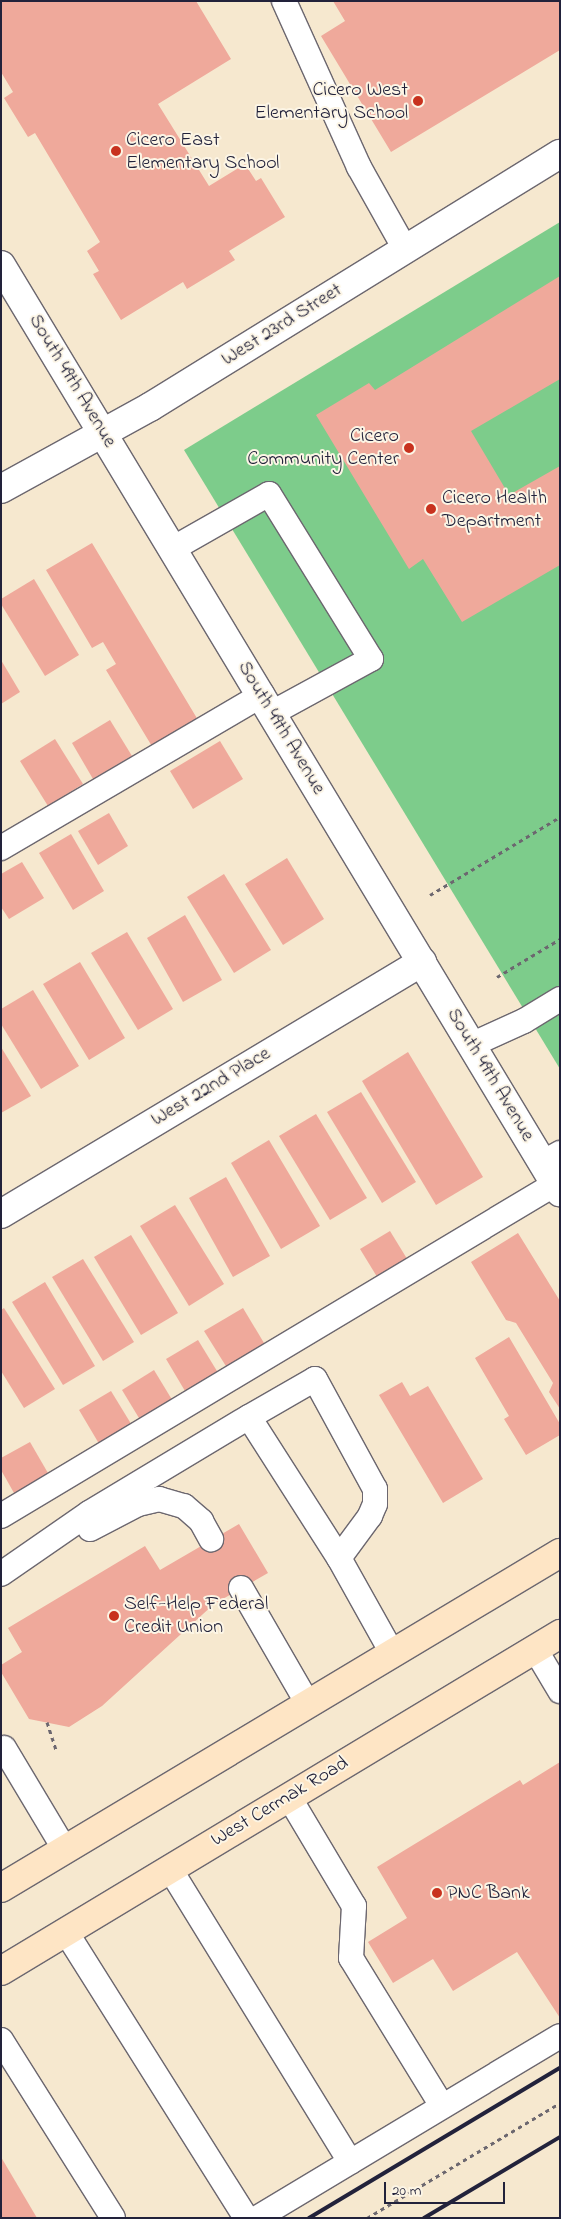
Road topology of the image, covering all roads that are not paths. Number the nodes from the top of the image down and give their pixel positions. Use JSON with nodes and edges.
{"nodes":[{"id":1,"x":284,"y":1,"type":"edge"},
{"id":2,"x":560,"y":154,"type":"edge"},
{"id":3,"x":405,"y":249,"type":"junction"},
{"id":4,"x":1,"y":265,"type":"edge"},
{"id":5,"x":104,"y":432,"type":"junction"},
{"id":6,"x":1,"y":489,"type":"edge"},
{"id":7,"x":174,"y":548,"type":"junction"},
{"id":8,"x":267,"y":704,"type":"junction"},
{"id":9,"x":1,"y":848,"type":"edge"},
{"id":10,"x":422,"y":962,"type":"junction"},
{"id":11,"x":560,"y":999,"type":"edge"},
{"id":12,"x":471,"y":1044,"type":"junction"},
{"id":13,"x":554,"y":1173,"type":"edge"},
{"id":14,"x":1,"y":1214,"type":"edge"},
{"id":15,"x":249,"y":1417,"type":"junction"},
{"id":16,"x":1,"y":1516,"type":"edge"},
{"id":17,"x":211,"y":1539,"type":"dead end"},
{"id":18,"x":560,"y":1553,"type":"edge"},
{"id":19,"x":339,"y":1558,"type":"junction"},
{"id":20,"x":8,"y":1570,"type":"edge"},
{"id":21,"x":241,"y":1588,"type":"dead end"},
{"id":22,"x":560,"y":1634,"type":"edge"},
{"id":23,"x":535,"y":1649,"type":"junction"},
{"id":24,"x":392,"y":1653,"type":"junction"},
{"id":25,"x":560,"y":1691,"type":"edge"},
{"id":26,"x":308,"y":1704,"type":"junction"},
{"id":27,"x":2,"y":1747,"type":"edge"},
{"id":28,"x":288,"y":1798,"type":"junction"},
{"id":29,"x":65,"y":1850,"type":"junction"},
{"id":30,"x":170,"y":1869,"type":"junction"},
{"id":31,"x":1,"y":1888,"type":"edge"},
{"id":32,"x":66,"y":1932,"type":"junction"},
{"id":33,"x":1,"y":1971,"type":"edge"},
{"id":34,"x":560,"y":2036,"type":"edge"},
{"id":35,"x":1,"y":2040,"type":"edge"},
{"id":36,"x":442,"y":2106,"type":"junction"},
{"id":37,"x":350,"y":2162,"type":"junction"},
{"id":38,"x":113,"y":2218,"type":"edge"},
{"id":39,"x":246,"y":2218,"type":"edge"},
{"id":40,"x":257,"y":2218,"type":"edge"}],
"edges":[{"from":1,"to":3,"type":"lane"},
{"from":2,"to":3,"type":"street","name":"West 23rd Street"},
{"from":3,"to":5,"type":"street","name":"West 23rd Street"},
{"from":4,"to":5,"type":"street","name":"South 49th Avenue"},
{"from":5,"to":6,"type":"street","name":"West 23rd Street"},
{"from":5,"to":7,"type":"street","name":"South 49th Avenue"},
{"from":7,"to":8,"type":"street","name":"South 49th Avenue"},
{"from":7,"to":8,"type":"lane"},
{"from":8,"to":9,"type":"lane"},
{"from":8,"to":10,"type":"street","name":"South 49th Avenue"},
{"from":10,"to":12,"type":"street","name":"South 49th Avenue"},
{"from":10,"to":14,"type":"street","name":"West 22nd Place"},
{"from":11,"to":12,"type":"lane"},
{"from":12,"to":13,"type":"street","name":"South 49th Avenue"},
{"from":13,"to":16,"type":"lane"},
{"from":15,"to":19,"type":"lane"},
{"from":15,"to":19,"type":"lane"},
{"from":15,"to":20,"type":"lane"},
{"from":17,"to":20,"type":"lane"},
{"from":18,"to":24,"type":"main road"},
{"from":19,"to":24,"type":"lane"},
{"from":21,"to":26,"type":"lane"},
{"from":22,"to":23,"type":"main road","name":"West Cermak Road"},
{"from":23,"to":25,"type":"lane"},
{"from":23,"to":28,"type":"main road","name":"West Cermak Road"},
{"from":24,"to":26,"type":"main road"},
{"from":26,"to":29,"type":"main road"},
{"from":27,"to":29,"type":"lane"},
{"from":28,"to":30,"type":"main road","name":"West Cermak Road"},
{"from":28,"to":36,"type":"lane"},
{"from":29,"to":31,"type":"main road"},
{"from":30,"to":32,"type":"main road","name":"West Cermak Road"},
{"from":30,"to":37,"type":"lane"},
{"from":32,"to":33,"type":"main road","name":"West Cermak Road"},
{"from":32,"to":39,"type":"lane"},
{"from":34,"to":36,"type":"lane"},
{"from":35,"to":38,"type":"lane"},
{"from":36,"to":37,"type":"lane"},
{"from":37,"to":40,"type":"lane"}]}
